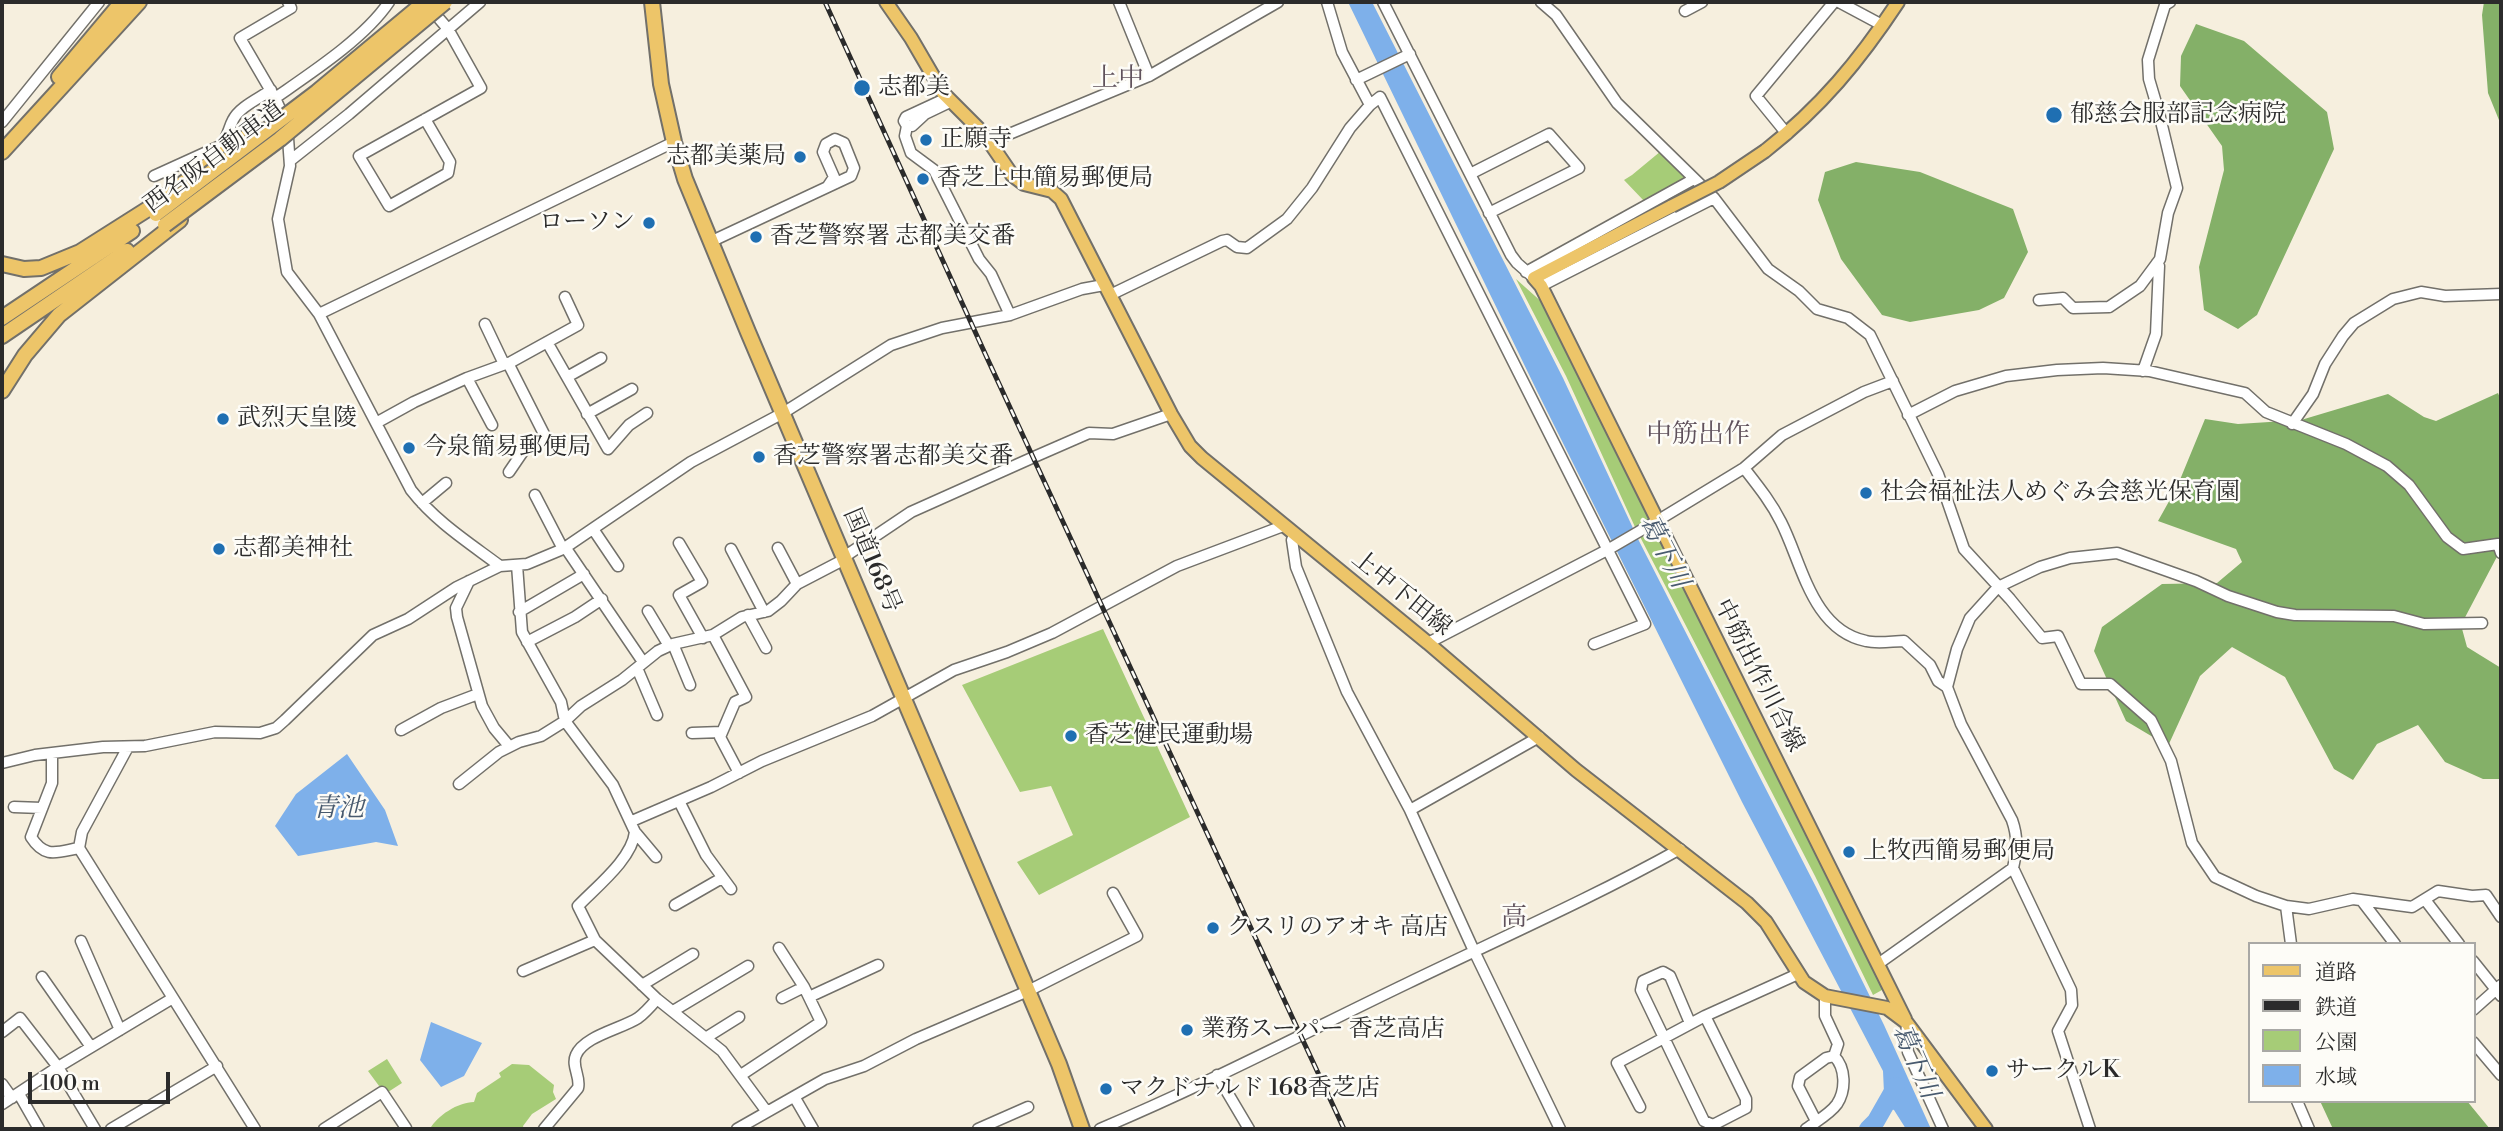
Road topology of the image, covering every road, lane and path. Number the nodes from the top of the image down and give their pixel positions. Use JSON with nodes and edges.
{"nodes":[{"id":1,"x":99,"y":2,"type":"edge"},
{"id":2,"x":122,"y":2,"type":"edge"},
{"id":3,"x":139,"y":2,"type":"edge"},
{"id":4,"x":288,"y":2,"type":"edge"},
{"id":5,"x":389,"y":2,"type":"edge"},
{"id":6,"x":425,"y":2,"type":"edge"},
{"id":7,"x":445,"y":2,"type":"edge"},
{"id":8,"x":480,"y":2,"type":"edge"},
{"id":9,"x":652,"y":2,"type":"edge"},
{"id":10,"x":886,"y":2,"type":"edge"},
{"id":11,"x":1119,"y":2,"type":"edge"},
{"id":12,"x":1278,"y":2,"type":"edge"},
{"id":13,"x":1327,"y":2,"type":"edge"},
{"id":14,"x":1383,"y":2,"type":"edge"},
{"id":15,"x":1541,"y":2,"type":"edge"},
{"id":16,"x":1702,"y":2,"type":"edge"},
{"id":17,"x":1837,"y":2,"type":"edge"},
{"id":18,"x":1898,"y":2,"type":"edge"},
{"id":19,"x":2170,"y":2,"type":"edge"},
{"id":20,"x":1685,"y":11,"type":"dead end"},
{"id":21,"x":1882,"y":25,"type":"junction"},
{"id":22,"x":448,"y":29,"type":"junction"},
{"id":23,"x":1407,"y":55,"type":"junction"},
{"id":24,"x":1149,"y":76,"type":"junction"},
{"id":25,"x":1356,"y":80,"type":"junction"},
{"id":26,"x":273,"y":94,"type":"junction"},
{"id":27,"x":949,"y":100,"type":"junction"},
{"id":28,"x":1370,"y":105,"type":"junction"},
{"id":29,"x":425,"y":119,"type":"junction"},
{"id":30,"x":2,"y":122,"type":"edge"},
{"id":31,"x":1787,"y":134,"type":"junction"},
{"id":32,"x":2,"y":141,"type":"edge"},
{"id":33,"x":674,"y":142,"type":"junction"},
{"id":34,"x":990,"y":142,"type":"junction"},
{"id":35,"x":2,"y":152,"type":"edge"},
{"id":36,"x":290,"y":160,"type":"junction"},
{"id":37,"x":1470,"y":174,"type":"junction"},
{"id":38,"x":154,"y":176,"type":"dead end"},
{"id":39,"x":1694,"y":179,"type":"junction"},
{"id":40,"x":828,"y":186,"type":"junction"},
{"id":41,"x":1714,"y":198,"type":"junction"},
{"id":42,"x":1489,"y":213,"type":"junction"},
{"id":43,"x":160,"y":219,"type":"junction"},
{"id":44,"x":710,"y":242,"type":"junction"},
{"id":45,"x":2157,"y":263,"type":"junction"},
{"id":46,"x":2,"y":264,"type":"edge"},
{"id":47,"x":1534,"y":279,"type":"junction"},
{"id":48,"x":1107,"y":290,"type":"junction"},
{"id":49,"x":2501,"y":294,"type":"edge"},
{"id":50,"x":565,"y":297,"type":"dead end"},
{"id":51,"x":2039,"y":300,"type":"dead end"},
{"id":52,"x":319,"y":314,"type":"junction"},
{"id":53,"x":1010,"y":315,"type":"junction"},
{"id":54,"x":2,"y":318,"type":"edge"},
{"id":55,"x":485,"y":324,"type":"dead end"},
{"id":56,"x":2,"y":336,"type":"edge"},
{"id":57,"x":547,"y":342,"type":"junction"},
{"id":58,"x":601,"y":358,"type":"dead end"},
{"id":59,"x":506,"y":364,"type":"junction"},
{"id":60,"x":2143,"y":371,"type":"junction"},
{"id":61,"x":567,"y":377,"type":"junction"},
{"id":62,"x":467,"y":378,"type":"junction"},
{"id":63,"x":1893,"y":381,"type":"junction"},
{"id":64,"x":632,"y":388,"type":"dead end"},
{"id":65,"x":2,"y":391,"type":"edge"},
{"id":66,"x":647,"y":413,"type":"dead end"},
{"id":67,"x":783,"y":413,"type":"junction"},
{"id":68,"x":587,"y":414,"type":"junction"},
{"id":69,"x":1171,"y":414,"type":"junction"},
{"id":70,"x":1908,"y":415,"type":"junction"},
{"id":71,"x":376,"y":423,"type":"junction"},
{"id":72,"x":2292,"y":424,"type":"junction"},
{"id":73,"x":492,"y":425,"type":"dead end"},
{"id":74,"x":1744,"y":468,"type":"junction"},
{"id":75,"x":509,"y":472,"type":"dead end"},
{"id":76,"x":446,"y":483,"type":"dead end"},
{"id":77,"x":535,"y":495,"type":"dead end"},
{"id":78,"x":422,"y":503,"type":"junction"},
{"id":79,"x":1657,"y":521,"type":"junction"},
{"id":80,"x":1283,"y":526,"type":"junction"},
{"id":81,"x":593,"y":529,"type":"junction"},
{"id":82,"x":1294,"y":535,"type":"junction"},
{"id":83,"x":679,"y":543,"type":"dead end"},
{"id":84,"x":564,"y":548,"type":"junction"},
{"id":85,"x":778,"y":548,"type":"dead end"},
{"id":86,"x":731,"y":549,"type":"dead end"},
{"id":87,"x":1610,"y":549,"type":"junction"},
{"id":88,"x":2501,"y":553,"type":"edge"},
{"id":89,"x":845,"y":558,"type":"junction"},
{"id":90,"x":517,"y":565,"type":"junction"},
{"id":91,"x":618,"y":565,"type":"dead end"},
{"id":92,"x":500,"y":566,"type":"junction"},
{"id":93,"x":584,"y":574,"type":"junction"},
{"id":94,"x":469,"y":580,"type":"junction"},
{"id":95,"x":797,"y":584,"type":"junction"},
{"id":96,"x":1998,"y":587,"type":"junction"},
{"id":97,"x":602,"y":599,"type":"junction"},
{"id":98,"x":648,"y":611,"type":"dead end"},
{"id":99,"x":519,"y":612,"type":"junction"},
{"id":100,"x":764,"y":612,"type":"junction"},
{"id":101,"x":748,"y":615,"type":"junction"},
{"id":102,"x":2482,"y":623,"type":"dead end"},
{"id":103,"x":708,"y":637,"type":"junction"},
{"id":104,"x":527,"y":642,"type":"junction"},
{"id":105,"x":1428,"y":643,"type":"junction"},
{"id":106,"x":1594,"y":644,"type":"dead end"},
{"id":107,"x":671,"y":645,"type":"junction"},
{"id":108,"x":766,"y":648,"type":"dead end"},
{"id":109,"x":640,"y":665,"type":"junction"},
{"id":110,"x":690,"y":685,"type":"dead end"},
{"id":111,"x":1947,"y":687,"type":"junction"},
{"id":112,"x":478,"y":694,"type":"junction"},
{"id":113,"x":905,"y":699,"type":"junction"},
{"id":114,"x":657,"y":715,"type":"dead end"},
{"id":115,"x":565,"y":721,"type":"junction"},
{"id":116,"x":401,"y":730,"type":"dead end"},
{"id":117,"x":722,"y":732,"type":"junction"},
{"id":118,"x":692,"y":733,"type":"dead end"},
{"id":119,"x":1539,"y":737,"type":"junction"},
{"id":120,"x":509,"y":746,"type":"junction"},
{"id":121,"x":128,"y":747,"type":"junction"},
{"id":122,"x":52,"y":753,"type":"junction"},
{"id":123,"x":2,"y":764,"type":"edge"},
{"id":124,"x":739,"y":773,"type":"junction"},
{"id":125,"x":459,"y":784,"type":"dead end"},
{"id":126,"x":678,"y":801,"type":"junction"},
{"id":127,"x":14,"y":807,"type":"dead end"},
{"id":128,"x":42,"y":808,"type":"junction"},
{"id":129,"x":1410,"y":810,"type":"junction"},
{"id":130,"x":633,"y":827,"type":"junction"},
{"id":131,"x":79,"y":848,"type":"junction"},
{"id":132,"x":1680,"y":849,"type":"junction"},
{"id":133,"x":656,"y":857,"type":"dead end"},
{"id":134,"x":2012,"y":868,"type":"junction"},
{"id":135,"x":722,"y":878,"type":"junction"},
{"id":136,"x":731,"y":889,"type":"dead end"},
{"id":137,"x":1113,"y":893,"type":"dead end"},
{"id":138,"x":2362,"y":901,"type":"junction"},
{"id":139,"x":2426,"y":901,"type":"junction"},
{"id":140,"x":675,"y":905,"type":"dead end"},
{"id":141,"x":2286,"y":906,"type":"junction"},
{"id":142,"x":2501,"y":917,"type":"edge"},
{"id":143,"x":595,"y":940,"type":"junction"},
{"id":144,"x":81,"y":941,"type":"dead end"},
{"id":145,"x":2291,"y":942,"type":"edge"},
{"id":146,"x":2393,"y":942,"type":"edge"},
{"id":147,"x":2457,"y":942,"type":"edge"},
{"id":148,"x":779,"y":948,"type":"dead end"},
{"id":149,"x":1474,"y":951,"type":"junction"},
{"id":150,"x":693,"y":954,"type":"dead end"},
{"id":151,"x":2475,"y":963,"type":"edge"},
{"id":152,"x":1878,"y":964,"type":"junction"},
{"id":153,"x":878,"y":965,"type":"dead end"},
{"id":154,"x":748,"y":966,"type":"dead end"},
{"id":155,"x":523,"y":971,"type":"dead end"},
{"id":156,"x":1798,"y":974,"type":"junction"},
{"id":157,"x":42,"y":977,"type":"dead end"},
{"id":158,"x":642,"y":985,"type":"junction"},
{"id":159,"x":804,"y":987,"type":"junction"},
{"id":160,"x":2500,"y":990,"type":"edge"},
{"id":161,"x":1028,"y":991,"type":"junction"},
{"id":162,"x":1825,"y":996,"type":"junction"},
{"id":163,"x":809,"y":997,"type":"junction"},
{"id":164,"x":173,"y":998,"type":"junction"},
{"id":165,"x":782,"y":998,"type":"dead end"},
{"id":166,"x":657,"y":999,"type":"junction"},
{"id":167,"x":2475,"y":1009,"type":"edge"},
{"id":168,"x":673,"y":1011,"type":"junction"},
{"id":169,"x":1705,"y":1016,"type":"junction"},
{"id":170,"x":739,"y":1017,"type":"dead end"},
{"id":171,"x":1690,"y":1023,"type":"junction"},
{"id":172,"x":1907,"y":1023,"type":"junction"},
{"id":173,"x":120,"y":1030,"type":"junction"},
{"id":174,"x":2,"y":1032,"type":"edge"},
{"id":175,"x":1664,"y":1037,"type":"junction"},
{"id":176,"x":707,"y":1038,"type":"junction"},
{"id":177,"x":2475,"y":1044,"type":"edge"},
{"id":178,"x":91,"y":1047,"type":"junction"},
{"id":179,"x":1834,"y":1056,"type":"junction"},
{"id":180,"x":217,"y":1066,"type":"junction"},
{"id":181,"x":58,"y":1067,"type":"junction"},
{"id":182,"x":1217,"y":1075,"type":"junction"},
{"id":183,"x":2501,"y":1075,"type":"edge"},
{"id":184,"x":741,"y":1076,"type":"junction"},
{"id":185,"x":2,"y":1084,"type":"edge"},
{"id":186,"x":15,"y":1096,"type":"junction"},
{"id":187,"x":795,"y":1098,"type":"junction"},
{"id":188,"x":2298,"y":1103,"type":"edge"},
{"id":189,"x":2,"y":1104,"type":"edge"},
{"id":190,"x":1028,"y":1107,"type":"dead end"},
{"id":191,"x":1640,"y":1107,"type":"dead end"},
{"id":192,"x":767,"y":1112,"type":"junction"},
{"id":193,"x":1816,"y":1121,"type":"junction"},
{"id":194,"x":993,"y":1126,"type":"edge"},
{"id":195,"x":39,"y":1129,"type":"edge"},
{"id":196,"x":95,"y":1129,"type":"edge"},
{"id":197,"x":111,"y":1129,"type":"edge"},
{"id":198,"x":256,"y":1129,"type":"edge"},
{"id":199,"x":324,"y":1129,"type":"edge"},
{"id":200,"x":404,"y":1129,"type":"edge"},
{"id":201,"x":544,"y":1129,"type":"edge"},
{"id":202,"x":737,"y":1129,"type":"edge"},
{"id":203,"x":813,"y":1129,"type":"edge"},
{"id":204,"x":978,"y":1129,"type":"edge"},
{"id":205,"x":1082,"y":1129,"type":"edge"},
{"id":206,"x":1100,"y":1129,"type":"edge"},
{"id":207,"x":1249,"y":1129,"type":"edge"},
{"id":208,"x":1560,"y":1129,"type":"edge"},
{"id":209,"x":1806,"y":1129,"type":"edge"},
{"id":210,"x":1943,"y":1129,"type":"edge"},
{"id":211,"x":1986,"y":1129,"type":"edge"},
{"id":212,"x":2090,"y":1129,"type":"edge"},
{"id":213,"x":2309,"y":1129,"type":"edge"}],
"edges":[{"from":1,"to":30,"type":"street"},
{"from":2,"to":32,"type":"highway"},
{"from":3,"to":35,"type":"highway"},
{"from":4,"to":26,"type":"street"},
{"from":5,"to":26,"type":"street"},
{"from":6,"to":22,"type":"street"},
{"from":6,"to":43,"type":"highway","name":"西名阪自動車道","bridge":true},
{"from":7,"to":43,"type":"highway","name":"西名阪自動車道","bridge":true},
{"from":8,"to":22,"type":"street"},
{"from":9,"to":33,"type":"highway","name":"国道168号"},
{"from":10,"to":27,"type":"main road","name":"上中下田線"},
{"from":11,"to":24,"type":"street"},
{"from":12,"to":24,"type":"street"},
{"from":13,"to":25,"type":"street"},
{"from":14,"to":23,"type":"street"},
{"from":15,"to":39,"type":"street"},
{"from":16,"to":20,"type":"street"},
{"from":17,"to":21,"type":"street"},
{"from":17,"to":31,"type":"street"},
{"from":18,"to":21,"type":"main road"},
{"from":19,"to":45,"type":"street"},
{"from":21,"to":31,"type":"main road"},
{"from":22,"to":29,"type":"street"},
{"from":22,"to":36,"type":"street"},
{"from":23,"to":25,"type":"street"},
{"from":23,"to":37,"type":"street"},
{"from":24,"to":34,"type":"street"},
{"from":25,"to":28,"type":"street"},
{"from":26,"to":36,"type":"street"},
{"from":26,"to":38,"type":"street"},
{"from":27,"to":34,"type":"main road","name":"上中下田線"},
{"from":27,"to":53,"type":"street"},
{"from":28,"to":48,"type":"street"},
{"from":28,"to":87,"type":"street"},
{"from":29,"to":29,"type":"street"},
{"from":31,"to":47,"type":"main road","bridge":true},
{"from":33,"to":44,"type":"highway","name":"国道168号"},
{"from":33,"to":52,"type":"street"},
{"from":34,"to":48,"type":"main road","name":"上中下田線"},
{"from":36,"to":52,"type":"street"},
{"from":37,"to":42,"type":"street"},
{"from":37,"to":42,"type":"street"},
{"from":39,"to":41,"type":"street"},
{"from":39,"to":47,"type":"street"},
{"from":40,"to":40,"type":"street"},
{"from":40,"to":44,"type":"street"},
{"from":41,"to":47,"type":"street"},
{"from":41,"to":63,"type":"street"},
{"from":42,"to":47,"type":"street"},
{"from":43,"to":46,"type":"highway"},
{"from":43,"to":54,"type":"highway","name":"西名阪自動車道"},
{"from":43,"to":56,"type":"highway","name":"西名阪自動車道"},
{"from":43,"to":65,"type":"highway"},
{"from":44,"to":67,"type":"highway","name":"国道168号"},
{"from":45,"to":51,"type":"street"},
{"from":45,"to":60,"type":"street"},
{"from":47,"to":79,"type":"main road","name":"中筋出作川合線"},
{"from":48,"to":53,"type":"street"},
{"from":48,"to":69,"type":"main road","name":"上中下田線"},
{"from":49,"to":72,"type":"street"},
{"from":50,"to":57,"type":"street"},
{"from":52,"to":71,"type":"street"},
{"from":53,"to":67,"type":"street"},
{"from":55,"to":59,"type":"street"},
{"from":57,"to":59,"type":"street"},
{"from":57,"to":61,"type":"street"},
{"from":58,"to":61,"type":"street"},
{"from":59,"to":62,"type":"street"},
{"from":59,"to":75,"type":"street"},
{"from":60,"to":70,"type":"street"},
{"from":60,"to":72,"type":"street"},
{"from":61,"to":68,"type":"street"},
{"from":62,"to":71,"type":"street"},
{"from":62,"to":73,"type":"street"},
{"from":63,"to":70,"type":"street"},
{"from":63,"to":74,"type":"street"},
{"from":64,"to":68,"type":"street"},
{"from":66,"to":68,"type":"street"},
{"from":67,"to":81,"type":"street"},
{"from":67,"to":89,"type":"highway","name":"国道168号"},
{"from":69,"to":80,"type":"main road","name":"上中下田線"},
{"from":69,"to":89,"type":"street"},
{"from":70,"to":96,"type":"street"},
{"from":71,"to":78,"type":"street"},
{"from":72,"to":88,"type":"street"},
{"from":74,"to":79,"type":"street"},
{"from":74,"to":111,"type":"street"},
{"from":76,"to":78,"type":"street"},
{"from":77,"to":84,"type":"street"},
{"from":78,"to":92,"type":"street"},
{"from":79,"to":87,"type":"street"},
{"from":79,"to":152,"type":"main road","name":"中筋出作川合線"},
{"from":80,"to":82,"type":"main road","name":"上中下田線"},
{"from":80,"to":113,"type":"street"},
{"from":81,"to":84,"type":"street"},
{"from":81,"to":91,"type":"street"},
{"from":82,"to":105,"type":"main road","name":"上中下田線"},
{"from":82,"to":129,"type":"street"},
{"from":83,"to":103,"type":"street"},
{"from":84,"to":90,"type":"street"},
{"from":84,"to":93,"type":"street"},
{"from":85,"to":95,"type":"street"},
{"from":86,"to":100,"type":"street"},
{"from":87,"to":105,"type":"street"},
{"from":87,"to":106,"type":"street"},
{"from":89,"to":95,"type":"street"},
{"from":89,"to":113,"type":"highway","name":"国道168号"},
{"from":90,"to":92,"type":"street"},
{"from":90,"to":99,"type":"street"},
{"from":92,"to":94,"type":"street"},
{"from":93,"to":97,"type":"street"},
{"from":93,"to":99,"type":"street"},
{"from":94,"to":112,"type":"street"},
{"from":94,"to":121,"type":"street"},
{"from":95,"to":100,"type":"street"},
{"from":96,"to":102,"type":"street"},
{"from":96,"to":111,"type":"street"},
{"from":96,"to":141,"type":"street"},
{"from":97,"to":104,"type":"street"},
{"from":97,"to":109,"type":"street"},
{"from":98,"to":107,"type":"street"},
{"from":99,"to":104,"type":"street"},
{"from":100,"to":101,"type":"street"},
{"from":101,"to":103,"type":"street"},
{"from":101,"to":108,"type":"street"},
{"from":103,"to":107,"type":"street"},
{"from":103,"to":117,"type":"street"},
{"from":104,"to":115,"type":"street"},
{"from":105,"to":119,"type":"main road","name":"上中下田線"},
{"from":107,"to":109,"type":"street"},
{"from":107,"to":110,"type":"street"},
{"from":109,"to":114,"type":"street"},
{"from":109,"to":115,"type":"street"},
{"from":111,"to":134,"type":"street"},
{"from":112,"to":116,"type":"street"},
{"from":112,"to":120,"type":"street"},
{"from":113,"to":124,"type":"street"},
{"from":113,"to":161,"type":"highway","name":"国道168号"},
{"from":115,"to":120,"type":"street"},
{"from":115,"to":130,"type":"street"},
{"from":117,"to":118,"type":"street"},
{"from":117,"to":124,"type":"street"},
{"from":119,"to":129,"type":"street"},
{"from":119,"to":132,"type":"main road","name":"上中下田線"},
{"from":120,"to":125,"type":"street"},
{"from":121,"to":122,"type":"street"},
{"from":121,"to":131,"type":"street"},
{"from":122,"to":123,"type":"street"},
{"from":122,"to":128,"type":"street"},
{"from":124,"to":126,"type":"street"},
{"from":126,"to":130,"type":"street"},
{"from":126,"to":135,"type":"street"},
{"from":127,"to":128,"type":"street"},
{"from":128,"to":131,"type":"street"},
{"from":129,"to":149,"type":"street"},
{"from":130,"to":133,"type":"street"},
{"from":130,"to":143,"type":"street"},
{"from":131,"to":164,"type":"street"},
{"from":132,"to":149,"type":"street"},
{"from":132,"to":156,"type":"main road","name":"上中下田線"},
{"from":134,"to":152,"type":"street"},
{"from":134,"to":212,"type":"street"},
{"from":135,"to":136,"type":"street"},
{"from":135,"to":140,"type":"street"},
{"from":137,"to":161,"type":"street"},
{"from":138,"to":139,"type":"street"},
{"from":138,"to":141,"type":"street"},
{"from":138,"to":146,"type":"street"},
{"from":139,"to":142,"type":"street"},
{"from":139,"to":147,"type":"street"},
{"from":141,"to":145,"type":"street"},
{"from":143,"to":155,"type":"street"},
{"from":143,"to":158,"type":"street"},
{"from":144,"to":173,"type":"street"},
{"from":148,"to":159,"type":"street"},
{"from":149,"to":182,"type":"street"},
{"from":149,"to":208,"type":"street"},
{"from":150,"to":158,"type":"street"},
{"from":151,"to":160,"type":"street"},
{"from":152,"to":172,"type":"main road","name":"中筋出作川合線"},
{"from":153,"to":163,"type":"street"},
{"from":154,"to":168,"type":"street"},
{"from":156,"to":162,"type":"main road","name":"上中下田線"},
{"from":156,"to":169,"type":"street"},
{"from":157,"to":178,"type":"street"},
{"from":158,"to":166,"type":"street"},
{"from":159,"to":163,"type":"street"},
{"from":159,"to":165,"type":"street"},
{"from":160,"to":167,"type":"street"},
{"from":161,"to":187,"type":"street"},
{"from":161,"to":205,"type":"highway","name":"国道168号"},
{"from":162,"to":172,"type":"main road","name":"上中下田線"},
{"from":162,"to":179,"type":"street"},
{"from":163,"to":184,"type":"street"},
{"from":164,"to":173,"type":"street"},
{"from":164,"to":180,"type":"street"},
{"from":166,"to":168,"type":"street"},
{"from":166,"to":201,"type":"street"},
{"from":168,"to":176,"type":"street"},
{"from":169,"to":171,"type":"street"},
{"from":169,"to":175,"type":"street"},
{"from":170,"to":176,"type":"street"},
{"from":171,"to":175,"type":"street"},
{"from":171,"to":175,"type":"street"},
{"from":172,"to":210,"type":"street"},
{"from":172,"to":211,"type":"main road","name":"上中下田線"},
{"from":173,"to":178,"type":"street"},
{"from":174,"to":181,"type":"street"},
{"from":175,"to":191,"type":"street"},
{"from":176,"to":184,"type":"street"},
{"from":177,"to":183,"type":"street"},
{"from":178,"to":181,"type":"street"},
{"from":179,"to":193,"type":"street"},
{"from":179,"to":193,"type":"street"},
{"from":180,"to":197,"type":"street"},
{"from":180,"to":198,"type":"street"},
{"from":181,"to":186,"type":"street"},
{"from":181,"to":196,"type":"street"},
{"from":182,"to":206,"type":"street"},
{"from":182,"to":207,"type":"street"},
{"from":184,"to":192,"type":"street"},
{"from":185,"to":186,"type":"street"},
{"from":186,"to":189,"type":"street"},
{"from":186,"to":195,"type":"street"},
{"from":187,"to":192,"type":"street"},
{"from":187,"to":203,"type":"street"},
{"from":188,"to":213,"type":"street"},
{"from":190,"to":194,"type":"street"},
{"from":192,"to":202,"type":"street"},
{"from":193,"to":209,"type":"street"},
{"from":194,"to":204,"type":"street"},
{"from":199,"to":200,"type":"street"}]}
